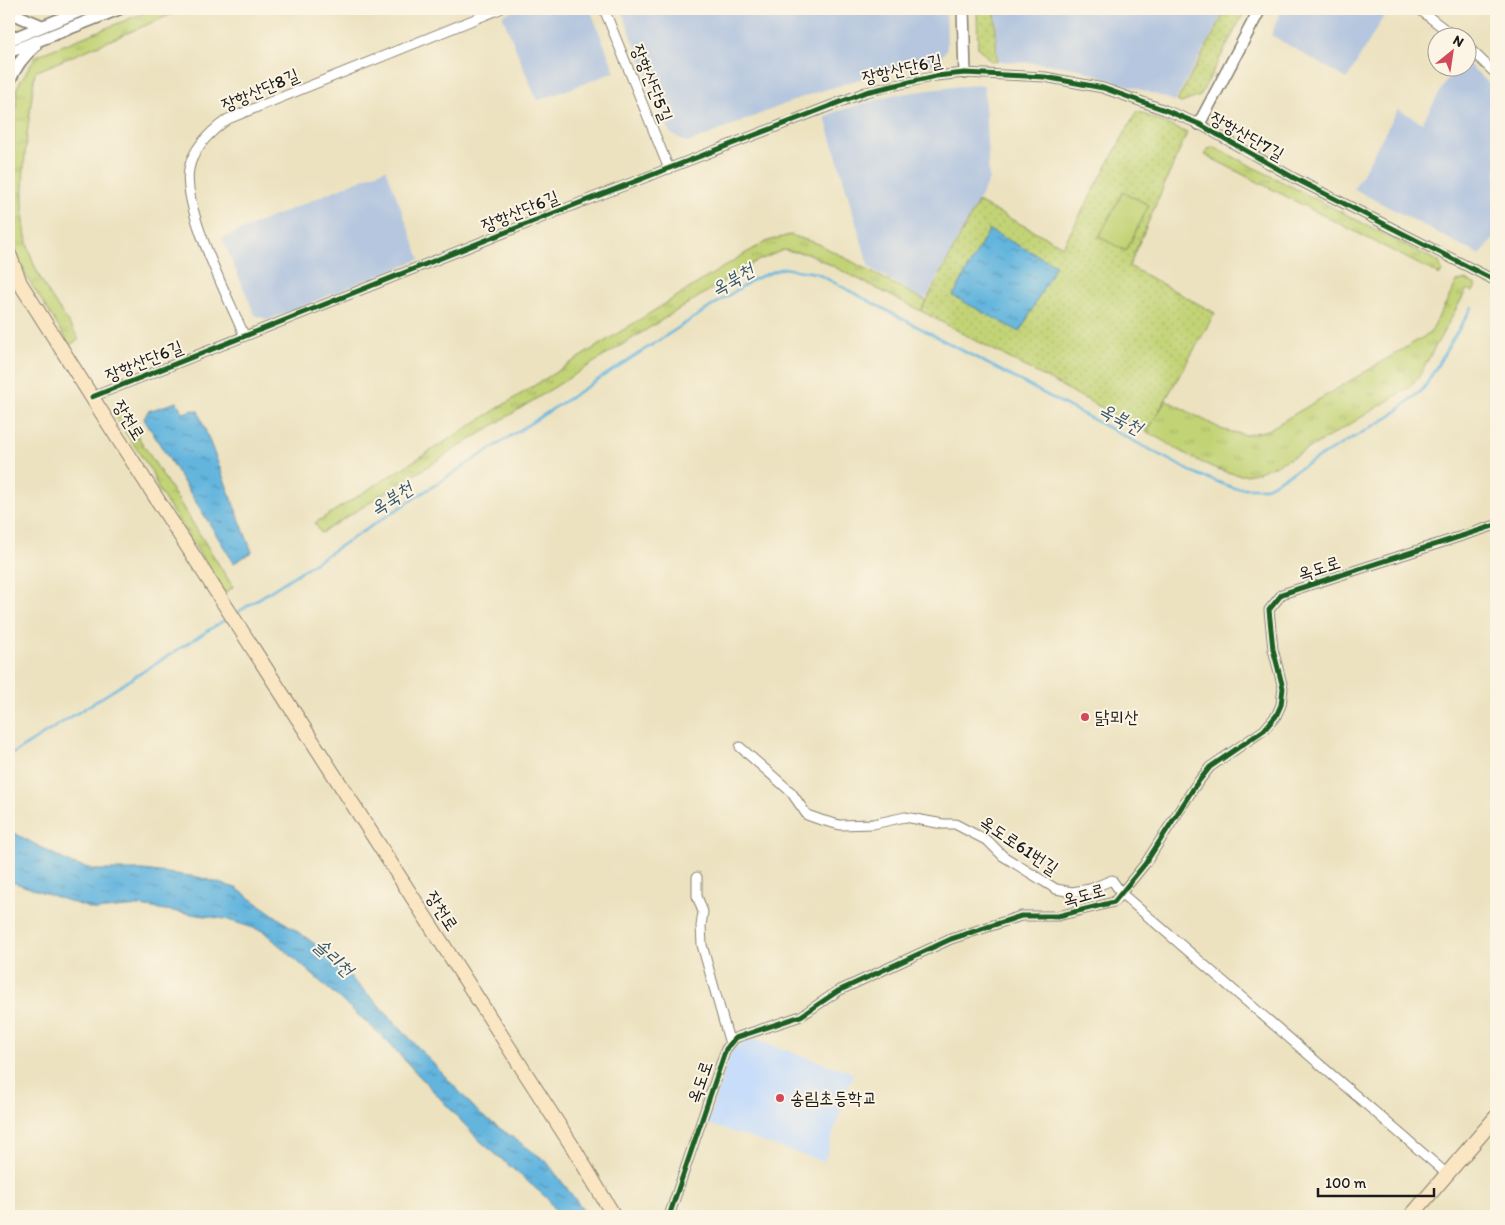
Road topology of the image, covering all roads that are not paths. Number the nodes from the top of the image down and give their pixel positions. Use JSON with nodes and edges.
{"nodes":[{"id":1,"x":86,"y":9,"type":"edge"},
{"id":2,"x":119,"y":9,"type":"edge"},
{"id":3,"x":500,"y":9,"type":"edge"},
{"id":4,"x":604,"y":9,"type":"edge"},
{"id":5,"x":963,"y":9,"type":"edge"},
{"id":6,"x":1260,"y":9,"type":"edge"},
{"id":7,"x":1419,"y":9,"type":"edge"},
{"id":8,"x":9,"y":12,"type":"edge"},
{"id":9,"x":42,"y":26,"type":"junction"},
{"id":10,"x":1443,"y":28,"type":"edge"},
{"id":11,"x":43,"y":39,"type":"junction"},
{"id":12,"x":9,"y":40,"type":"edge"},
{"id":13,"x":9,"y":52,"type":"edge"},
{"id":14,"x":1478,"y":57,"type":"edge"},
{"id":15,"x":965,"y":73,"type":"junction"},
{"id":16,"x":1496,"y":74,"type":"edge"},
{"id":17,"x":9,"y":82,"type":"edge"},
{"id":18,"x":1199,"y":124,"type":"junction"},
{"id":19,"x":669,"y":169,"type":"junction"},
{"id":20,"x":9,"y":254,"type":"edge"},
{"id":21,"x":1496,"y":281,"type":"edge"},
{"id":22,"x":244,"y":335,"type":"junction"},
{"id":23,"x":92,"y":397,"type":"junction"},
{"id":24,"x":1496,"y":525,"type":"edge"},
{"id":25,"x":740,"y":747,"type":"dead end"},
{"id":26,"x":697,"y":877,"type":"dead end"},
{"id":27,"x":1122,"y":894,"type":"junction"},
{"id":28,"x":730,"y":1044,"type":"junction"},
{"id":29,"x":1496,"y":1116,"type":"edge"},
{"id":30,"x":1447,"y":1174,"type":"junction"},
{"id":31,"x":614,"y":1216,"type":"edge"},
{"id":32,"x":669,"y":1216,"type":"edge"},
{"id":33,"x":1411,"y":1216,"type":"edge"}],
"edges":[{"from":1,"to":9,"type":"street"},
{"from":2,"to":11,"type":"street"},
{"from":3,"to":22,"type":"street","name":"장항산단8길"},
{"from":4,"to":19,"type":"street","name":"장항산단5길"},
{"from":5,"to":15,"type":"street"},
{"from":6,"to":18,"type":"street"},
{"from":7,"to":10,"type":"street"},
{"from":8,"to":9,"type":"street"},
{"from":9,"to":12,"type":"street"},
{"from":11,"to":13,"type":"street"},
{"from":11,"to":17,"type":"street"},
{"from":14,"to":16,"type":"street"},
{"from":15,"to":18,"type":"street","name":"장항산단7길"},
{"from":15,"to":19,"type":"street","name":"장항산단6길"},
{"from":18,"to":21,"type":"street","name":"장항산단7길"},
{"from":19,"to":22,"type":"street","name":"장항산단6길"},
{"from":20,"to":23,"type":"main road","name":"장천로"},
{"from":22,"to":23,"type":"street","name":"장항산단6길"},
{"from":23,"to":31,"type":"main road","name":"장천로"},
{"from":24,"to":27,"type":"street","name":"옥도로"},
{"from":25,"to":27,"type":"street","name":"옥도로61번길"},
{"from":26,"to":28,"type":"street"},
{"from":27,"to":28,"type":"street","name":"옥도로"},
{"from":27,"to":30,"type":"street"},
{"from":28,"to":32,"type":"street","name":"옥도로"},
{"from":29,"to":30,"type":"main road"},
{"from":30,"to":33,"type":"main road"}]}
